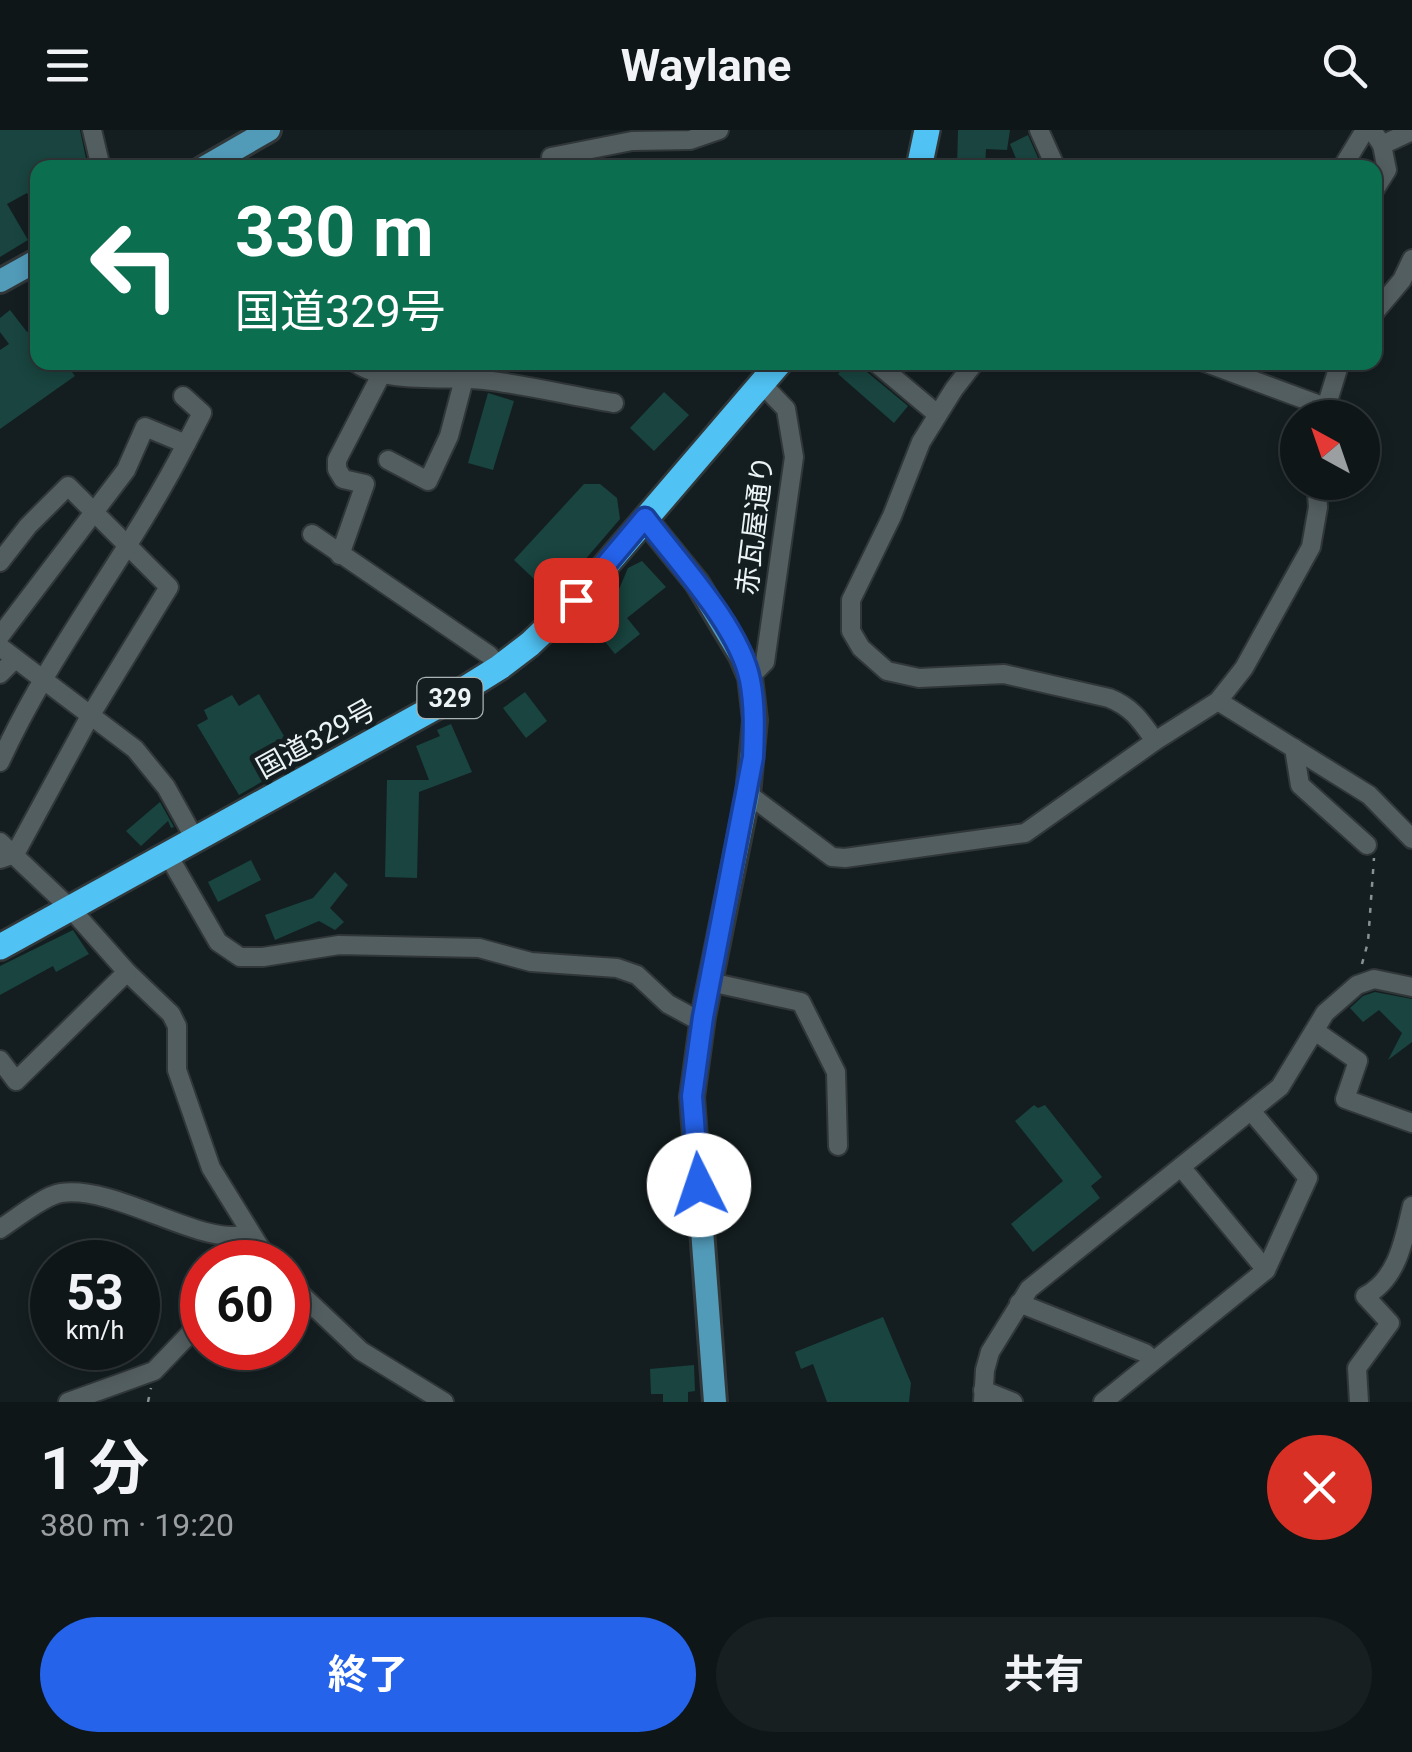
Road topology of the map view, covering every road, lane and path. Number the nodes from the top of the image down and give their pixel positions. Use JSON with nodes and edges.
{"nodes":[{"id":1,"x":92,"y":130,"type":"edge"},
{"id":2,"x":269,"y":130,"type":"edge"},
{"id":3,"x":719,"y":130,"type":"edge"},
{"id":4,"x":927,"y":130,"type":"edge"},
{"id":5,"x":1040,"y":130,"type":"edge"},
{"id":6,"x":1412,"y":131,"type":"edge"},
{"id":7,"x":1373,"y":135,"type":"edge"},
{"id":8,"x":550,"y":157,"type":"dead end"},
{"id":9,"x":99,"y":160,"type":"edge"},
{"id":10,"x":217,"y":160,"type":"edge"},
{"id":11,"x":920,"y":160,"type":"edge"},
{"id":12,"x":1053,"y":160,"type":"edge"},
{"id":13,"x":1350,"y":160,"type":"edge"},
{"id":14,"x":1382,"y":177,"type":"edge"},
{"id":15,"x":1412,"y":260,"type":"edge"},
{"id":16,"x":30,"y":264,"type":"edge"},
{"id":17,"x":0,"y":281,"type":"edge"},
{"id":18,"x":1382,"y":304,"type":"edge"},
{"id":19,"x":364,"y":370,"type":"edge"},
{"id":20,"x":773,"y":370,"type":"edge"},
{"id":21,"x":884,"y":370,"type":"edge"},
{"id":22,"x":970,"y":370,"type":"edge"},
{"id":23,"x":1337,"y":370,"type":"edge"},
{"id":24,"x":1257,"y":371,"type":"edge"},
{"id":25,"x":382,"y":373,"type":"junction"},
{"id":26,"x":476,"y":374,"type":"edge"},
{"id":27,"x":762,"y":384,"type":"junction"},
{"id":28,"x":183,"y":396,"type":"dead end"},
{"id":29,"x":1304,"y":400,"type":"edge"},
{"id":30,"x":1328,"y":400,"type":"edge"},
{"id":31,"x":614,"y":403,"type":"dead end"},
{"id":32,"x":938,"y":414,"type":"junction"},
{"id":33,"x":186,"y":444,"type":"junction"},
{"id":34,"x":388,"y":460,"type":"dead end"},
{"id":35,"x":1317,"y":500,"type":"edge"},
{"id":36,"x":92,"y":512,"type":"junction"},
{"id":37,"x":645,"y":518,"type":"junction"},
{"id":38,"x":312,"y":534,"type":"dead end"},
{"id":39,"x":126,"y":545,"type":"junction"},
{"id":40,"x":340,"y":555,"type":"junction"},
{"id":41,"x":0,"y":562,"type":"edge"},
{"id":42,"x":0,"y":636,"type":"edge"},
{"id":43,"x":7,"y":654,"type":"edge"},
{"id":44,"x":500,"y":667,"type":"junction"},
{"id":45,"x":0,"y":674,"type":"edge"},
{"id":46,"x":750,"y":677,"type":"junction"},
{"id":47,"x":42,"y":680,"type":"junction"},
{"id":48,"x":1218,"y":701,"type":"junction"},
{"id":49,"x":90,"y":716,"type":"junction"},
{"id":50,"x":1155,"y":741,"type":"junction"},
{"id":51,"x":1294,"y":748,"type":"junction"},
{"id":52,"x":0,"y":762,"type":"edge"},
{"id":53,"x":748,"y":794,"type":"junction"},
{"id":54,"x":207,"y":834,"type":"junction"},
{"id":55,"x":1412,"y":839,"type":"edge"},
{"id":56,"x":1367,"y":845,"type":"joint"},
{"id":57,"x":5,"y":852,"type":"edge"},
{"id":58,"x":168,"y":856,"type":"junction"},
{"id":59,"x":71,"y":909,"type":"junction"},
{"id":60,"x":0,"y":946,"type":"edge"},
{"id":61,"x":127,"y":972,"type":"junction"},
{"id":62,"x":710,"y":982,"type":"junction"},
{"id":63,"x":1356,"y":985,"type":"junction"},
{"id":64,"x":1412,"y":986,"type":"edge"},
{"id":65,"x":703,"y":1017,"type":"junction"},
{"id":66,"x":1315,"y":1031,"type":"junction"},
{"id":67,"x":0,"y":1060,"type":"edge"},
{"id":68,"x":1252,"y":1111,"type":"junction"},
{"id":69,"x":1412,"y":1123,"type":"edge"},
{"id":70,"x":838,"y":1146,"type":"dead end"},
{"id":71,"x":1182,"y":1167,"type":"junction"},
{"id":72,"x":1412,"y":1206,"type":"edge"},
{"id":73,"x":0,"y":1228,"type":"edge"},
{"id":74,"x":250,"y":1234,"type":"junction"},
{"id":75,"x":254,"y":1240,"type":"edge"},
{"id":76,"x":1266,"y":1270,"type":"junction"},
{"id":77,"x":310,"y":1302,"type":"edge"},
{"id":78,"x":1019,"y":1303,"type":"junction"},
{"id":79,"x":180,"y":1344,"type":"edge"},
{"id":80,"x":1153,"y":1360,"type":"junction"},
{"id":81,"x":983,"y":1396,"type":"edge"},
{"id":82,"x":68,"y":1402,"type":"edge"},
{"id":83,"x":444,"y":1402,"type":"edge"},
{"id":84,"x":715,"y":1402,"type":"edge"},
{"id":85,"x":1013,"y":1402,"type":"edge"},
{"id":86,"x":1103,"y":1402,"type":"edge"},
{"id":87,"x":1359,"y":1402,"type":"edge"}],
"edges":[{"from":1,"to":9,"type":"street"},
{"from":2,"to":10,"type":"main road"},
{"from":3,"to":8,"type":"street"},
{"from":4,"to":11,"type":"highway"},
{"from":5,"to":12,"type":"street"},
{"from":6,"to":7,"type":"street"},
{"from":7,"to":13,"type":"street"},
{"from":7,"to":14,"type":"street"},
{"from":15,"to":18,"type":"street"},
{"from":16,"to":17,"type":"main road"},
{"from":19,"to":25,"type":"street"},
{"from":20,"to":27,"type":"highway","name":"国道329号","number":"329"},
{"from":21,"to":32,"type":"street"},
{"from":22,"to":32,"type":"street"},
{"from":23,"to":30,"type":"street"},
{"from":24,"to":29,"type":"street"},
{"from":25,"to":26,"type":"street"},
{"from":25,"to":40,"type":"street"},
{"from":26,"to":31,"type":"street"},
{"from":26,"to":34,"type":"street"},
{"from":27,"to":37,"type":"highway","name":"国道329号","number":"329"},
{"from":27,"to":46,"type":"street","name":"赤瓦屋通り"},
{"from":28,"to":33,"type":"street"},
{"from":32,"to":50,"type":"street"},
{"from":33,"to":36,"type":"street"},
{"from":33,"to":39,"type":"street"},
{"from":35,"to":48,"type":"street"},
{"from":36,"to":39,"type":"street"},
{"from":36,"to":41,"type":"street"},
{"from":36,"to":42,"type":"street"},
{"from":37,"to":44,"type":"highway","name":"国道329号","number":"329"},
{"from":37,"to":46,"type":"main road"},
{"from":38,"to":40,"type":"street"},
{"from":39,"to":47,"type":"street"},
{"from":39,"to":49,"type":"street"},
{"from":40,"to":44,"type":"street"},
{"from":43,"to":45,"type":"street"},
{"from":43,"to":47,"type":"street"},
{"from":44,"to":54,"type":"highway","name":"国道329号","number":"329"},
{"from":46,"to":53,"type":"main road"},
{"from":47,"to":49,"type":"street"},
{"from":47,"to":52,"type":"street"},
{"from":48,"to":50,"type":"street"},
{"from":48,"to":51,"type":"street"},
{"from":49,"to":54,"type":"street"},
{"from":49,"to":57,"type":"street"},
{"from":50,"to":53,"type":"street"},
{"from":51,"to":55,"type":"street"},
{"from":51,"to":56,"type":"street"},
{"from":53,"to":62,"type":"main road"},
{"from":54,"to":58,"type":"highway","number":"329"},
{"from":56,"to":63,"type":"path"},
{"from":57,"to":59,"type":"street"},
{"from":58,"to":59,"type":"highway","number":"329"},
{"from":58,"to":65,"type":"street"},
{"from":59,"to":60,"type":"highway","number":"329"},
{"from":59,"to":61,"type":"street"},
{"from":61,"to":67,"type":"street"},
{"from":61,"to":74,"type":"street"},
{"from":62,"to":65,"type":"main road"},
{"from":62,"to":70,"type":"street"},
{"from":63,"to":64,"type":"street"},
{"from":63,"to":66,"type":"street"},
{"from":65,"to":84,"type":"main road"},
{"from":66,"to":68,"type":"street"},
{"from":66,"to":69,"type":"street"},
{"from":68,"to":71,"type":"street"},
{"from":68,"to":76,"type":"street"},
{"from":71,"to":76,"type":"street"},
{"from":71,"to":78,"type":"street"},
{"from":72,"to":87,"type":"street"},
{"from":73,"to":74,"type":"street"},
{"from":74,"to":75,"type":"street"},
{"from":76,"to":80,"type":"street"},
{"from":77,"to":83,"type":"street"},
{"from":78,"to":80,"type":"street"},
{"from":78,"to":81,"type":"street"},
{"from":79,"to":82,"type":"street"},
{"from":80,"to":86,"type":"street"},
{"from":81,"to":85,"type":"street"}]}
